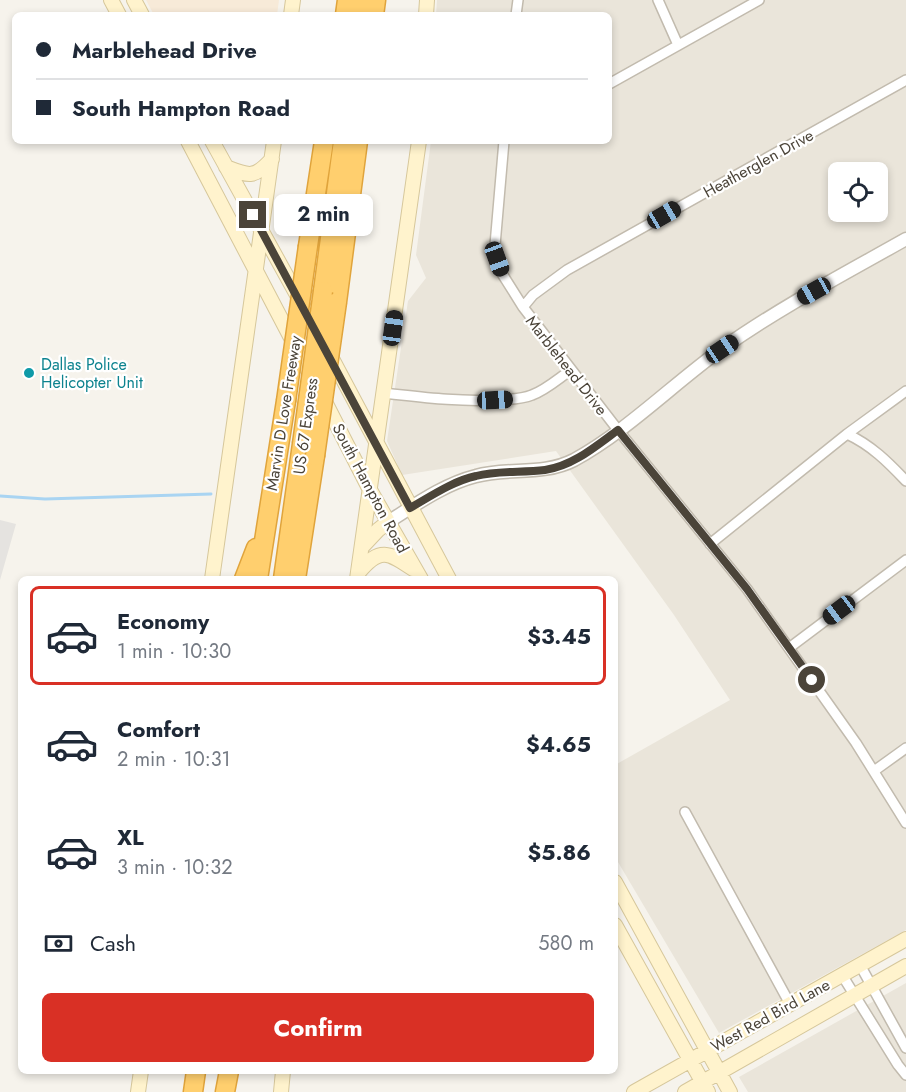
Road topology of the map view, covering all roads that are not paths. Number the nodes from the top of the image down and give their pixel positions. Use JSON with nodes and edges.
{"nodes":[{"id":1,"x":658,"y":0,"type":"edge"},
{"id":2,"x":759,"y":0,"type":"edge"},
{"id":3,"x":678,"y":45,"type":"junction"},
{"id":4,"x":906,"y":80,"type":"edge"},
{"id":5,"x":612,"y":82,"type":"edge"},
{"id":6,"x":190,"y":144,"type":"edge"},
{"id":7,"x":214,"y":144,"type":"edge"},
{"id":8,"x":274,"y":144,"type":"edge"},
{"id":9,"x":324,"y":144,"type":"edge"},
{"id":10,"x":343,"y":144,"type":"edge"},
{"id":11,"x":357,"y":144,"type":"edge"},
{"id":12,"x":419,"y":144,"type":"edge"},
{"id":13,"x":504,"y":144,"type":"edge"},
{"id":14,"x":272,"y":159,"type":"junction"},
{"id":15,"x":226,"y":167,"type":"junction"},
{"id":16,"x":261,"y":230,"type":"junction"},
{"id":17,"x":906,"y":239,"type":"edge"},
{"id":18,"x":256,"y":270,"type":"junction"},
{"id":19,"x":330,"y":296,"type":"junction"},
{"id":20,"x":523,"y":307,"type":"junction"},
{"id":21,"x":571,"y":370,"type":"junction"},
{"id":22,"x":906,"y":390,"type":"edge"},
{"id":23,"x":383,"y":393,"type":"junction"},
{"id":24,"x":618,"y":430,"type":"junction"},
{"id":25,"x":847,"y":434,"type":"junction"},
{"id":26,"x":376,"y":444,"type":"junction"},
{"id":27,"x":906,"y":481,"type":"edge"},
{"id":28,"x":370,"y":490,"type":"junction"},
{"id":29,"x":410,"y":508,"type":"junction"},
{"id":30,"x":388,"y":522,"type":"junction"},
{"id":31,"x":264,"y":530,"type":"junction"},
{"id":32,"x":710,"y":544,"type":"junction"},
{"id":33,"x":362,"y":548,"type":"junction"},
{"id":34,"x":906,"y":560,"type":"edge"},
{"id":35,"x":212,"y":576,"type":"edge"},
{"id":36,"x":245,"y":576,"type":"edge"},
{"id":37,"x":258,"y":576,"type":"edge"},
{"id":38,"x":287,"y":576,"type":"edge"},
{"id":39,"x":358,"y":576,"type":"edge"},
{"id":40,"x":359,"y":576,"type":"edge"},
{"id":41,"x":419,"y":576,"type":"edge"},
{"id":42,"x":447,"y":576,"type":"edge"},
{"id":43,"x":789,"y":648,"type":"junction"},
{"id":44,"x":906,"y":748,"type":"edge"},
{"id":45,"x":874,"y":771,"type":"junction"},
{"id":46,"x":684,"y":812,"type":"dead end"},
{"id":47,"x":906,"y":823,"type":"edge"},
{"id":48,"x":618,"y":888,"type":"edge"},
{"id":49,"x":618,"y":931,"type":"edge"},
{"id":50,"x":906,"y":939,"type":"edge"},
{"id":51,"x":860,"y":965,"type":"junction"},
{"id":52,"x":906,"y":966,"type":"edge"},
{"id":53,"x":842,"y":975,"type":"junction"},
{"id":54,"x":871,"y":986,"type":"junction"},
{"id":55,"x":854,"y":996,"type":"junction"},
{"id":56,"x":790,"y":1004,"type":"junction"},
{"id":57,"x":906,"y":1050,"type":"edge"},
{"id":58,"x":707,"y":1051,"type":"junction"},
{"id":59,"x":893,"y":1058,"type":"junction"},
{"id":60,"x":691,"y":1060,"type":"junction"},
{"id":61,"x":719,"y":1072,"type":"junction"},
{"id":62,"x":141,"y":1074,"type":"edge"},
{"id":63,"x":196,"y":1074,"type":"edge"},
{"id":64,"x":228,"y":1074,"type":"edge"},
{"id":65,"x":283,"y":1074,"type":"edge"},
{"id":66,"x":906,"y":1075,"type":"edge"},
{"id":67,"x":705,"y":1087,"type":"edge"},
{"id":68,"x":138,"y":1092,"type":"edge"},
{"id":69,"x":193,"y":1092,"type":"edge"},
{"id":70,"x":225,"y":1092,"type":"edge"},
{"id":71,"x":280,"y":1092,"type":"edge"},
{"id":72,"x":634,"y":1092,"type":"edge"},
{"id":73,"x":685,"y":1092,"type":"edge"},
{"id":74,"x":730,"y":1092,"type":"edge"}],
"edges":[{"from":1,"to":3,"type":"street"},
{"from":2,"to":3,"type":"street"},
{"from":3,"to":5,"type":"street"},
{"from":4,"to":20,"type":"street","name":"Heatherglen Drive"},
{"from":6,"to":18,"type":"main road","name":"South Hampton Road"},
{"from":7,"to":15,"type":"main road","name":"South Hampton Road"},
{"from":8,"to":14,"type":"main road"},
{"from":9,"to":31,"type":"highway","name":"Marvin D Love Freeway","bridge":true},
{"from":10,"to":19,"type":"highway"},
{"from":11,"to":19,"type":"highway"},
{"from":12,"to":23,"type":"main road"},
{"from":13,"to":20,"type":"street","name":"Marblehead Drive"},
{"from":14,"to":15,"type":"main road"},
{"from":14,"to":16,"type":"main road"},
{"from":15,"to":16,"type":"main road","name":"South Hampton Road"},
{"from":16,"to":18,"type":"main road"},
{"from":16,"to":26,"type":"main road","name":"South Hampton Road"},
{"from":17,"to":24,"type":"street"},
{"from":18,"to":28,"type":"main road","name":"South Hampton Road"},
{"from":18,"to":35,"type":"main road"},
{"from":19,"to":38,"type":"highway","bridge":true},
{"from":20,"to":21,"type":"street","name":"Marblehead Drive"},
{"from":21,"to":23,"type":"street"},
{"from":21,"to":24,"type":"street","name":"Marblehead Drive"},
{"from":22,"to":25,"type":"street"},
{"from":23,"to":26,"type":"main road"},
{"from":24,"to":29,"type":"street"},
{"from":24,"to":32,"type":"street","name":"Marblehead Drive"},
{"from":25,"to":27,"type":"street"},
{"from":25,"to":32,"type":"street"},
{"from":26,"to":28,"type":"main road"},
{"from":26,"to":29,"type":"main road","name":"South Hampton Road"},
{"from":28,"to":30,"type":"main road","name":"South Hampton Road"},
{"from":28,"to":33,"type":"main road"},
{"from":29,"to":30,"type":"street"},
{"from":29,"to":42,"type":"main road","name":"South Hampton Road"},
{"from":30,"to":33,"type":"main road"},
{"from":30,"to":41,"type":"main road","name":"South Hampton Road"},
{"from":31,"to":36,"type":"highway"},
{"from":31,"to":37,"type":"highway","name":"Marvin D Love Freeway"},
{"from":32,"to":43,"type":"street","name":"Marblehead Drive"},
{"from":33,"to":39,"type":"main road"},
{"from":34,"to":43,"type":"street"},
{"from":40,"to":41,"type":"main road"},
{"from":43,"to":45,"type":"street","name":"Marblehead Drive"},
{"from":44,"to":45,"type":"street"},
{"from":45,"to":47,"type":"street","name":"Marblehead Drive"},
{"from":46,"to":56,"type":"street"},
{"from":48,"to":58,"type":"main road"},
{"from":49,"to":60,"type":"main road"},
{"from":50,"to":51,"type":"main road","name":"West Red Bird Lane"},
{"from":51,"to":53,"type":"main road","name":"West Red Bird Lane"},
{"from":51,"to":54,"type":"street"},
{"from":52,"to":54,"type":"main road","name":"West Red Bird Lane"},
{"from":53,"to":55,"type":"street"},
{"from":53,"to":56,"type":"main road","name":"West Red Bird Lane"},
{"from":54,"to":55,"type":"main road","name":"West Red Bird Lane"},
{"from":54,"to":57,"type":"street"},
{"from":55,"to":59,"type":"street"},
{"from":55,"to":61,"type":"main road","name":"West Red Bird Lane"},
{"from":56,"to":58,"type":"main road","name":"West Red Bird Lane"},
{"from":57,"to":59,"type":"street"},
{"from":58,"to":60,"type":"main road","name":"West Red Bird Lane"},
{"from":58,"to":61,"type":"main road"},
{"from":59,"to":66,"type":"street"},
{"from":60,"to":67,"type":"main road"},
{"from":60,"to":72,"type":"main road","name":"West Red Bird Lane"},
{"from":61,"to":67,"type":"main road","name":"West Red Bird Lane"},
{"from":61,"to":74,"type":"main road"},
{"from":62,"to":68,"type":"main road"},
{"from":63,"to":69,"type":"highway"},
{"from":64,"to":70,"type":"highway"},
{"from":65,"to":71,"type":"main road"},
{"from":67,"to":73,"type":"main road","name":"West Red Bird Lane"}]}
